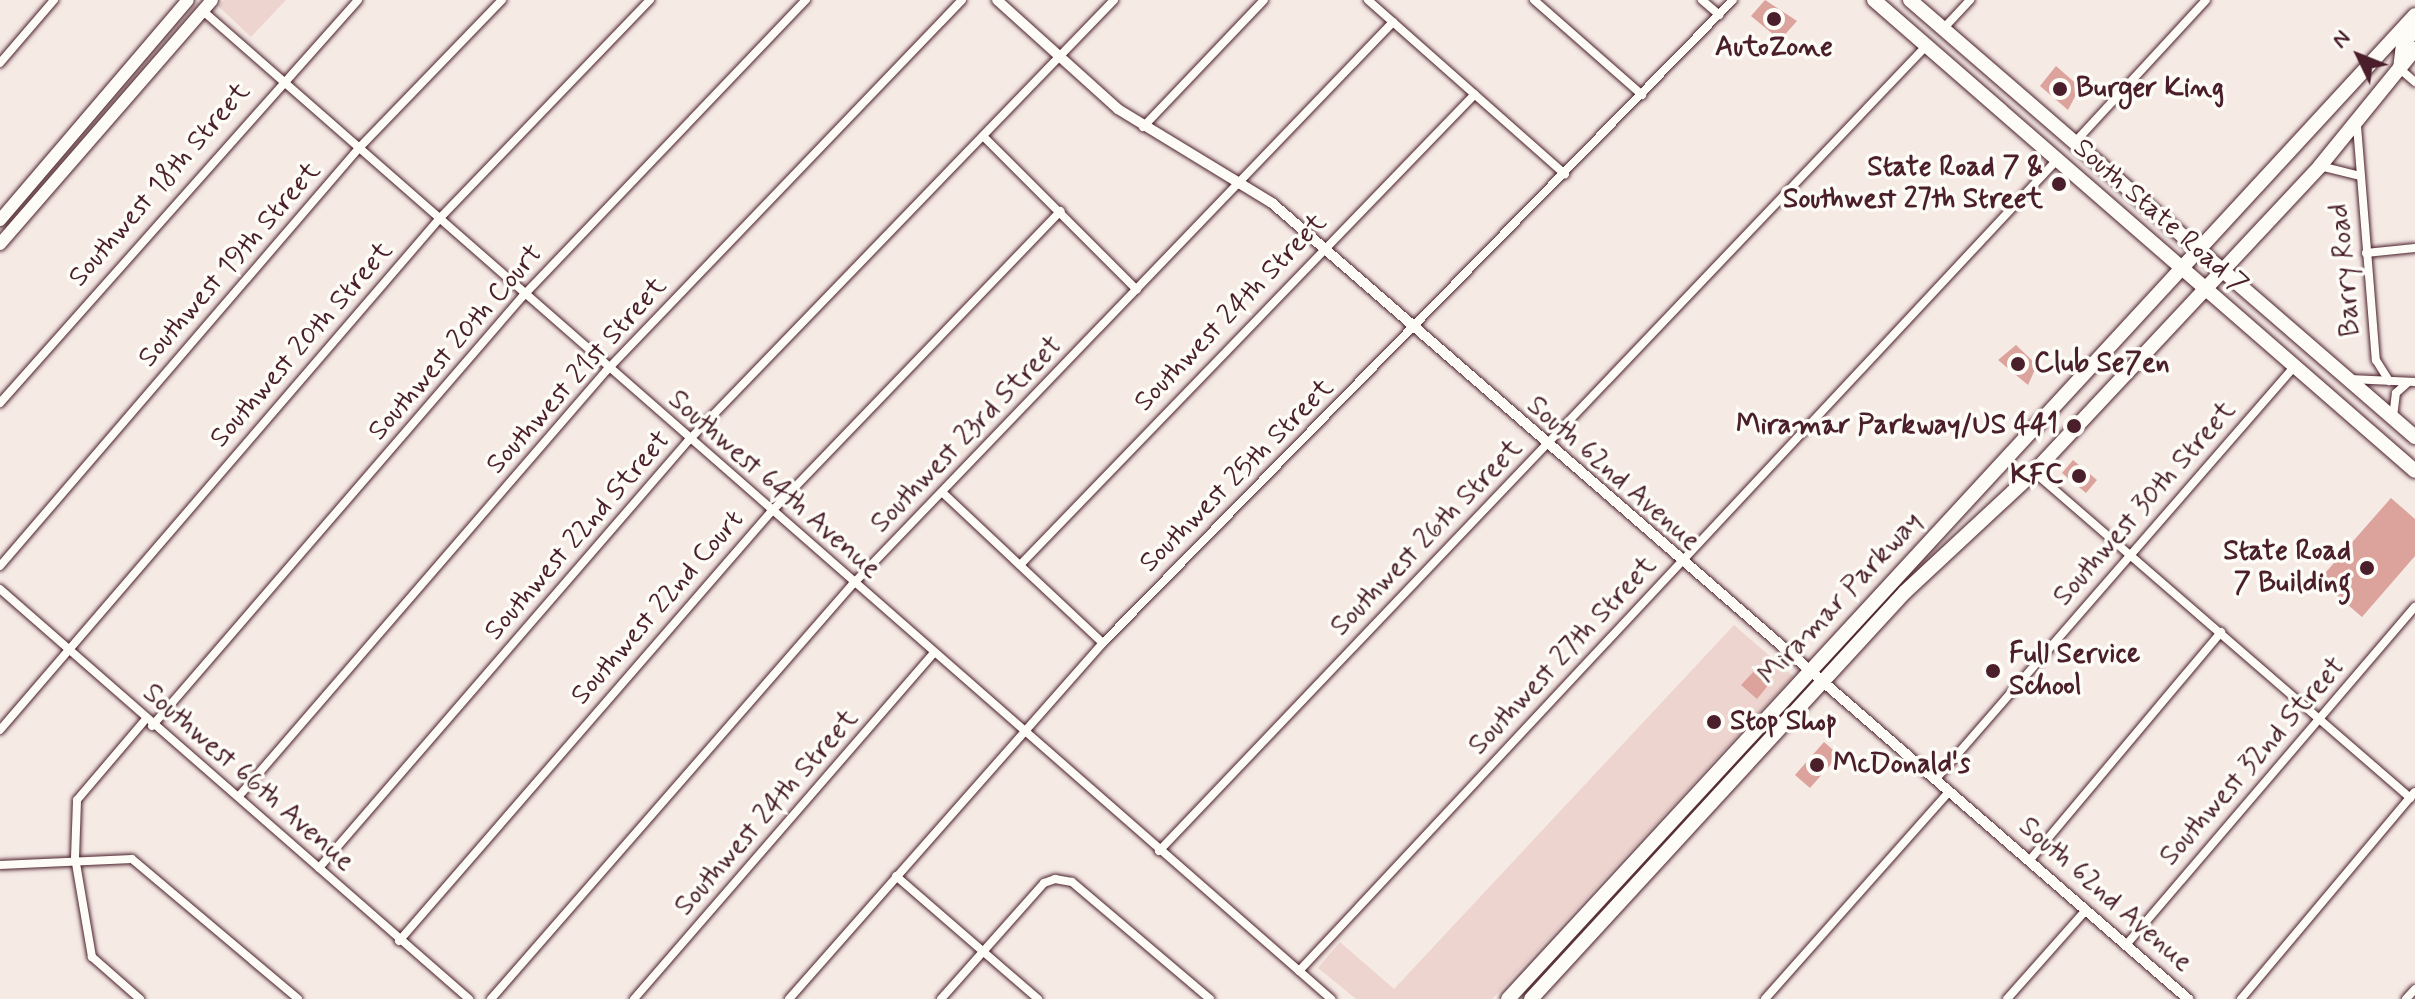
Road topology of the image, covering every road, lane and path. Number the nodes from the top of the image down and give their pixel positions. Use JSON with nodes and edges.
{"nodes":[{"id":1,"x":54,"y":0,"type":"edge"},
{"id":2,"x":190,"y":0,"type":"edge"},
{"id":3,"x":212,"y":0,"type":"edge"},
{"id":4,"x":358,"y":0,"type":"edge"},
{"id":5,"x":502,"y":0,"type":"edge"},
{"id":6,"x":650,"y":0,"type":"edge"},
{"id":7,"x":806,"y":0,"type":"edge"},
{"id":8,"x":962,"y":0,"type":"edge"},
{"id":9,"x":997,"y":0,"type":"edge"},
{"id":10,"x":1114,"y":0,"type":"edge"},
{"id":11,"x":1264,"y":0,"type":"edge"},
{"id":12,"x":1368,"y":0,"type":"edge"},
{"id":13,"x":1534,"y":0,"type":"edge"},
{"id":14,"x":1702,"y":0,"type":"edge"},
{"id":15,"x":1733,"y":0,"type":"edge"},
{"id":16,"x":1874,"y":0,"type":"edge"},
{"id":17,"x":1910,"y":0,"type":"edge"},
{"id":18,"x":1970,"y":0,"type":"edge"},
{"id":19,"x":2206,"y":0,"type":"edge"},
{"id":20,"x":203,"y":11,"type":"junction"},
{"id":21,"x":1719,"y":15,"type":"junction"},
{"id":22,"x":2415,"y":15,"type":"edge"},
{"id":23,"x":1393,"y":22,"type":"junction"},
{"id":24,"x":1943,"y":29,"type":"junction"},
{"id":25,"x":2415,"y":29,"type":"edge"},
{"id":26,"x":1926,"y":46,"type":"junction"},
{"id":27,"x":2415,"y":49,"type":"edge"},
{"id":28,"x":1057,"y":59,"type":"junction"},
{"id":29,"x":0,"y":63,"type":"edge"},
{"id":30,"x":2400,"y":69,"type":"junction"},
{"id":31,"x":280,"y":81,"type":"junction"},
{"id":32,"x":2415,"y":82,"type":"edge"},
{"id":33,"x":1475,"y":94,"type":"junction"},
{"id":34,"x":1642,"y":95,"type":"junction"},
{"id":35,"x":2357,"y":126,"type":"junction"},
{"id":36,"x":1143,"y":127,"type":"junction"},
{"id":37,"x":984,"y":137,"type":"junction"},
{"id":38,"x":2075,"y":142,"type":"junction"},
{"id":39,"x":359,"y":148,"type":"junction"},
{"id":40,"x":2056,"y":161,"type":"junction"},
{"id":41,"x":2320,"y":166,"type":"junction"},
{"id":42,"x":1565,"y":174,"type":"junction"},
{"id":43,"x":2360,"y":176,"type":"junction"},
{"id":44,"x":1240,"y":183,"type":"junction"},
{"id":45,"x":1061,"y":211,"type":"junction"},
{"id":46,"x":440,"y":218,"type":"junction"},
{"id":47,"x":0,"y":220,"type":"edge"},
{"id":48,"x":0,"y":244,"type":"edge"},
{"id":49,"x":1324,"y":248,"type":"junction"},
{"id":50,"x":2415,"y":248,"type":"edge"},
{"id":51,"x":2201,"y":251,"type":"junction"},
{"id":52,"x":2366,"y":253,"type":"junction"},
{"id":53,"x":2222,"y":269,"type":"junction"},
{"id":54,"x":2183,"y":271,"type":"junction"},
{"id":55,"x":2204,"y":289,"type":"junction"},
{"id":56,"x":1137,"y":290,"type":"junction"},
{"id":57,"x":522,"y":297,"type":"junction"},
{"id":58,"x":1411,"y":331,"type":"junction"},
{"id":59,"x":2376,"y":360,"type":"junction"},
{"id":60,"x":2294,"y":367,"type":"junction"},
{"id":61,"x":606,"y":371,"type":"junction"},
{"id":62,"x":2365,"y":376,"type":"junction"},
{"id":63,"x":2350,"y":379,"type":"junction"},
{"id":64,"x":2389,"y":381,"type":"junction"},
{"id":65,"x":2411,"y":382,"type":"edge"},
{"id":66,"x":0,"y":403,"type":"edge"},
{"id":67,"x":2393,"y":418,"type":"junction"},
{"id":68,"x":2415,"y":437,"type":"edge"},
{"id":69,"x":688,"y":441,"type":"junction"},
{"id":70,"x":1545,"y":446,"type":"junction"},
{"id":71,"x":2415,"y":471,"type":"edge"},
{"id":72,"x":2034,"y":472,"type":"junction"},
{"id":73,"x":943,"y":493,"type":"junction"},
{"id":74,"x":770,"y":513,"type":"junction"},
{"id":75,"x":2131,"y":553,"type":"junction"},
{"id":76,"x":1021,"y":564,"type":"junction"},
{"id":77,"x":1679,"y":564,"type":"junction"},
{"id":78,"x":0,"y":566,"type":"edge"},
{"id":79,"x":852,"y":585,"type":"junction"},
{"id":80,"x":0,"y":589,"type":"edge"},
{"id":81,"x":2415,"y":607,"type":"edge"},
{"id":82,"x":2221,"y":632,"type":"junction"},
{"id":83,"x":1103,"y":643,"type":"junction"},
{"id":84,"x":70,"y":650,"type":"junction"},
{"id":85,"x":932,"y":655,"type":"junction"},
{"id":86,"x":1808,"y":671,"type":"junction"},
{"id":87,"x":1821,"y":683,"type":"junction"},
{"id":88,"x":2320,"y":717,"type":"junction"},
{"id":89,"x":149,"y":722,"type":"junction"},
{"id":90,"x":0,"y":730,"type":"edge"},
{"id":91,"x":1020,"y":733,"type":"junction"},
{"id":92,"x":1935,"y":780,"type":"junction"},
{"id":93,"x":1949,"y":792,"type":"junction"},
{"id":94,"x":2413,"y":795,"type":"edge"},
{"id":95,"x":239,"y":796,"type":"junction"},
{"id":96,"x":1159,"y":851,"type":"junction"},
{"id":97,"x":75,"y":858,"type":"junction"},
{"id":98,"x":2029,"y":861,"type":"junction"},
{"id":99,"x":0,"y":865,"type":"edge"},
{"id":100,"x":319,"y":868,"type":"junction"},
{"id":101,"x":896,"y":876,"type":"junction"},
{"id":102,"x":1606,"y":892,"type":"junction"},
{"id":103,"x":2086,"y":910,"type":"junction"},
{"id":104,"x":399,"y":941,"type":"junction"},
{"id":105,"x":2126,"y":945,"type":"junction"},
{"id":106,"x":1575,"y":950,"type":"junction"},
{"id":107,"x":982,"y":951,"type":"junction"},
{"id":108,"x":1299,"y":971,"type":"junction"},
{"id":109,"x":2415,"y":989,"type":"edge"},
{"id":110,"x":140,"y":999,"type":"edge"},
{"id":111,"x":298,"y":999,"type":"edge"},
{"id":112,"x":469,"y":999,"type":"edge"},
{"id":113,"x":491,"y":999,"type":"edge"},
{"id":114,"x":634,"y":999,"type":"edge"},
{"id":115,"x":789,"y":999,"type":"edge"},
{"id":116,"x":941,"y":999,"type":"edge"},
{"id":117,"x":1038,"y":999,"type":"edge"},
{"id":118,"x":1210,"y":999,"type":"edge"},
{"id":119,"x":1331,"y":999,"type":"edge"},
{"id":120,"x":1508,"y":999,"type":"edge"},
{"id":121,"x":1531,"y":999,"type":"edge"},
{"id":122,"x":1765,"y":999,"type":"edge"},
{"id":123,"x":2007,"y":999,"type":"edge"},
{"id":124,"x":2188,"y":999,"type":"edge"},
{"id":125,"x":2241,"y":999,"type":"edge"},
{"id":126,"x":2406,"y":999,"type":"edge"}],
"edges":[{"from":1,"to":29,"type":"street"},
{"from":2,"to":20,"type":"street","name":"Southwest 64th Avenue"},
{"from":2,"to":47,"type":"main road"},
{"from":3,"to":20,"type":"main road"},
{"from":4,"to":31,"type":"street","name":"Southwest 18th Street"},
{"from":5,"to":39,"type":"street","name":"Southwest 19th Street"},
{"from":6,"to":46,"type":"street","name":"Southwest 20th Street"},
{"from":7,"to":57,"type":"street","name":"Southwest 20th Court"},
{"from":8,"to":61,"type":"street","name":"Southwest 21st Street"},
{"from":9,"to":28,"type":"street","name":"South 62nd Avenue"},
{"from":10,"to":28,"type":"street","name":"Southwest 22nd Street"},
{"from":11,"to":36,"type":"street"},
{"from":12,"to":23,"type":"street"},
{"from":13,"to":34,"type":"street"},
{"from":14,"to":21,"type":"street"},
{"from":15,"to":21,"type":"street","name":"Southwest 25th Street"},
{"from":16,"to":26,"type":"main road","name":"South State Road 7"},
{"from":17,"to":24,"type":"main road","name":"South State Road 7"},
{"from":18,"to":24,"type":"street"},
{"from":19,"to":38,"type":"street"},
{"from":20,"to":31,"type":"street","name":"Southwest 64th Avenue"},
{"from":20,"to":48,"type":"main road"},
{"from":21,"to":34,"type":"street","name":"Southwest 25th Street"},
{"from":22,"to":51,"type":"main road","name":"Miramar Parkway"},
{"from":23,"to":33,"type":"street"},
{"from":23,"to":44,"type":"street","name":"Southwest 23rd Street"},
{"from":24,"to":38,"type":"main road","name":"South State Road 7"},
{"from":25,"to":30,"type":"main road"},
{"from":26,"to":40,"type":"main road","name":"South State Road 7"},
{"from":26,"to":70,"type":"street","name":"Southwest 26th Street"},
{"from":27,"to":30,"type":"main road","name":"Miramar Parkway"},
{"from":28,"to":36,"type":"street","name":"South 62nd Avenue"},
{"from":28,"to":37,"type":"street","name":"Southwest 22nd Street"},
{"from":30,"to":32,"type":"street"},
{"from":30,"to":35,"type":"main road","name":"Miramar Parkway"},
{"from":31,"to":39,"type":"street","name":"Southwest 64th Avenue"},
{"from":31,"to":66,"type":"street","name":"Southwest 18th Street"},
{"from":33,"to":42,"type":"street"},
{"from":33,"to":49,"type":"street","name":"Southwest 24th Street"},
{"from":34,"to":42,"type":"street","name":"Southwest 25th Street"},
{"from":35,"to":41,"type":"main road","name":"Miramar Parkway"},
{"from":35,"to":43,"type":"street","name":"Barry Road"},
{"from":36,"to":44,"type":"street","name":"South 62nd Avenue"},
{"from":37,"to":45,"type":"street"},
{"from":37,"to":69,"type":"street","name":"Southwest 22nd Street"},
{"from":38,"to":51,"type":"main road","name":"South State Road 7"},
{"from":39,"to":46,"type":"street","name":"Southwest 64th Avenue"},
{"from":39,"to":78,"type":"street","name":"Southwest 19th Street"},
{"from":40,"to":54,"type":"main road","name":"South State Road 7"},
{"from":40,"to":77,"type":"street","name":"Southwest 27th Street"},
{"from":41,"to":43,"type":"street","name":"Barry Road"},
{"from":41,"to":53,"type":"main road","name":"Miramar Parkway"},
{"from":42,"to":58,"type":"street","name":"Southwest 25th Street"},
{"from":43,"to":52,"type":"street","name":"Barry Road"},
{"from":44,"to":49,"type":"street","name":"South 62nd Avenue"},
{"from":44,"to":56,"type":"street","name":"Southwest 23rd Street"},
{"from":45,"to":56,"type":"street"},
{"from":45,"to":74,"type":"street","name":"Southwest 22nd Court"},
{"from":46,"to":57,"type":"street","name":"Southwest 64th Avenue"},
{"from":46,"to":84,"type":"street","name":"Southwest 20th Street"},
{"from":49,"to":58,"type":"street","name":"South 62nd Avenue"},
{"from":49,"to":76,"type":"street","name":"Southwest 24th Street"},
{"from":50,"to":52,"type":"street"},
{"from":51,"to":53,"type":"main road","name":"South State Road 7"},
{"from":51,"to":54,"type":"main road","name":"Miramar Parkway"},
{"from":52,"to":59,"type":"street","name":"Barry Road"},
{"from":53,"to":55,"type":"main road","name":"Miramar Parkway"},
{"from":53,"to":63,"type":"main road","name":"South State Road 7"},
{"from":54,"to":55,"type":"main road","name":"South State Road 7"},
{"from":54,"to":86,"type":"main road","name":"Miramar Parkway"},
{"from":55,"to":60,"type":"main road","name":"South State Road 7"},
{"from":55,"to":72,"type":"main road","name":"Miramar Parkway"},
{"from":56,"to":73,"type":"street","name":"Southwest 23rd Street"},
{"from":57,"to":61,"type":"street","name":"Southwest 64th Avenue"},
{"from":57,"to":89,"type":"street","name":"Southwest 20th Court"},
{"from":58,"to":70,"type":"street","name":"South 62nd Avenue"},
{"from":58,"to":83,"type":"street","name":"Southwest 25th Street"},
{"from":59,"to":62,"type":"street","name":"Barry Road"},
{"from":59,"to":64,"type":"street","name":"Barry Road"},
{"from":60,"to":71,"type":"main road","name":"South State Road 7"},
{"from":60,"to":75,"type":"street","name":"Southwest 30th Street"},
{"from":61,"to":69,"type":"street","name":"Southwest 64th Avenue"},
{"from":61,"to":95,"type":"street","name":"Southwest 21st Street"},
{"from":62,"to":63,"type":"street"},
{"from":62,"to":64,"type":"street"},
{"from":63,"to":67,"type":"main road","name":"South State Road 7"},
{"from":64,"to":65,"type":"street"},
{"from":65,"to":67,"type":"street"},
{"from":67,"to":68,"type":"main road","name":"South State Road 7"},
{"from":69,"to":74,"type":"street","name":"Southwest 64th Avenue"},
{"from":69,"to":100,"type":"street","name":"Southwest 22nd Street"},
{"from":70,"to":77,"type":"street","name":"South 62nd Avenue"},
{"from":70,"to":96,"type":"street","name":"Southwest 26th Street"},
{"from":72,"to":75,"type":"street"},
{"from":72,"to":87,"type":"main road","name":"Miramar Parkway"},
{"from":73,"to":76,"type":"street"},
{"from":73,"to":79,"type":"street","name":"Southwest 23rd Street"},
{"from":74,"to":79,"type":"street","name":"Southwest 64th Avenue"},
{"from":74,"to":104,"type":"street","name":"Southwest 22nd Court"},
{"from":75,"to":82,"type":"street"},
{"from":75,"to":92,"type":"street","name":"Southwest 30th Street"},
{"from":76,"to":83,"type":"street"},
{"from":77,"to":86,"type":"street","name":"South 62nd Avenue"},
{"from":77,"to":108,"type":"street","name":"Southwest 27th Street"},
{"from":79,"to":85,"type":"street","name":"Southwest 64th Avenue"},
{"from":79,"to":113,"type":"street","name":"Southwest 23rd Street"},
{"from":80,"to":84,"type":"street","name":"Southwest 66th Avenue"},
{"from":81,"to":88,"type":"street","name":"Southwest 32nd Street"},
{"from":82,"to":88,"type":"street"},
{"from":82,"to":98,"type":"street"},
{"from":83,"to":91,"type":"street","name":"Southwest 25th Street"},
{"from":84,"to":89,"type":"street","name":"Southwest 66th Avenue"},
{"from":84,"to":90,"type":"street","name":"Southwest 20th Street"},
{"from":85,"to":91,"type":"street","name":"Southwest 64th Avenue"},
{"from":85,"to":114,"type":"street","name":"Southwest 24th Street"},
{"from":86,"to":87,"type":"street","name":"South 62nd Avenue"},
{"from":86,"to":102,"type":"main road","name":"Miramar Parkway"},
{"from":87,"to":92,"type":"street","name":"South 62nd Avenue"},
{"from":87,"to":106,"type":"main road","name":"Miramar Parkway"},
{"from":88,"to":94,"type":"street"},
{"from":88,"to":105,"type":"street","name":"Southwest 32nd Street"},
{"from":89,"to":95,"type":"street","name":"Southwest 66th Avenue"},
{"from":89,"to":97,"type":"street","name":"Southwest 20th Court"},
{"from":91,"to":96,"type":"street","name":"Southwest 64th Avenue"},
{"from":91,"to":101,"type":"street","name":"Southwest 25th Street"},
{"from":92,"to":93,"type":"street","name":"South 62nd Avenue"},
{"from":93,"to":98,"type":"street","name":"South 62nd Avenue"},
{"from":93,"to":122,"type":"street"},
{"from":94,"to":125,"type":"street"},
{"from":95,"to":100,"type":"street","name":"Southwest 66th Avenue"},
{"from":96,"to":108,"type":"street","name":"Southwest 64th Avenue"},
{"from":97,"to":99,"type":"street"},
{"from":97,"to":110,"type":"street","name":"Southwest 20th Court"},
{"from":97,"to":111,"type":"street"},
{"from":98,"to":103,"type":"street","name":"South 62nd Avenue"},
{"from":100,"to":104,"type":"street","name":"Southwest 66th Avenue"},
{"from":101,"to":107,"type":"street"},
{"from":101,"to":115,"type":"street","name":"Southwest 25th Street"},
{"from":102,"to":106,"type":"main road"},
{"from":102,"to":120,"type":"main road","name":"Miramar Parkway"},
{"from":103,"to":105,"type":"street","name":"South 62nd Avenue"},
{"from":103,"to":123,"type":"street"},
{"from":104,"to":112,"type":"street","name":"Southwest 66th Avenue"},
{"from":105,"to":124,"type":"street","name":"South 62nd Avenue"},
{"from":106,"to":121,"type":"main road","name":"Miramar Parkway"},
{"from":107,"to":116,"type":"street"},
{"from":107,"to":117,"type":"street"},
{"from":107,"to":118,"type":"street"},
{"from":108,"to":119,"type":"street","name":"Southwest 64th Avenue"},
{"from":109,"to":126,"type":"street"}]}
